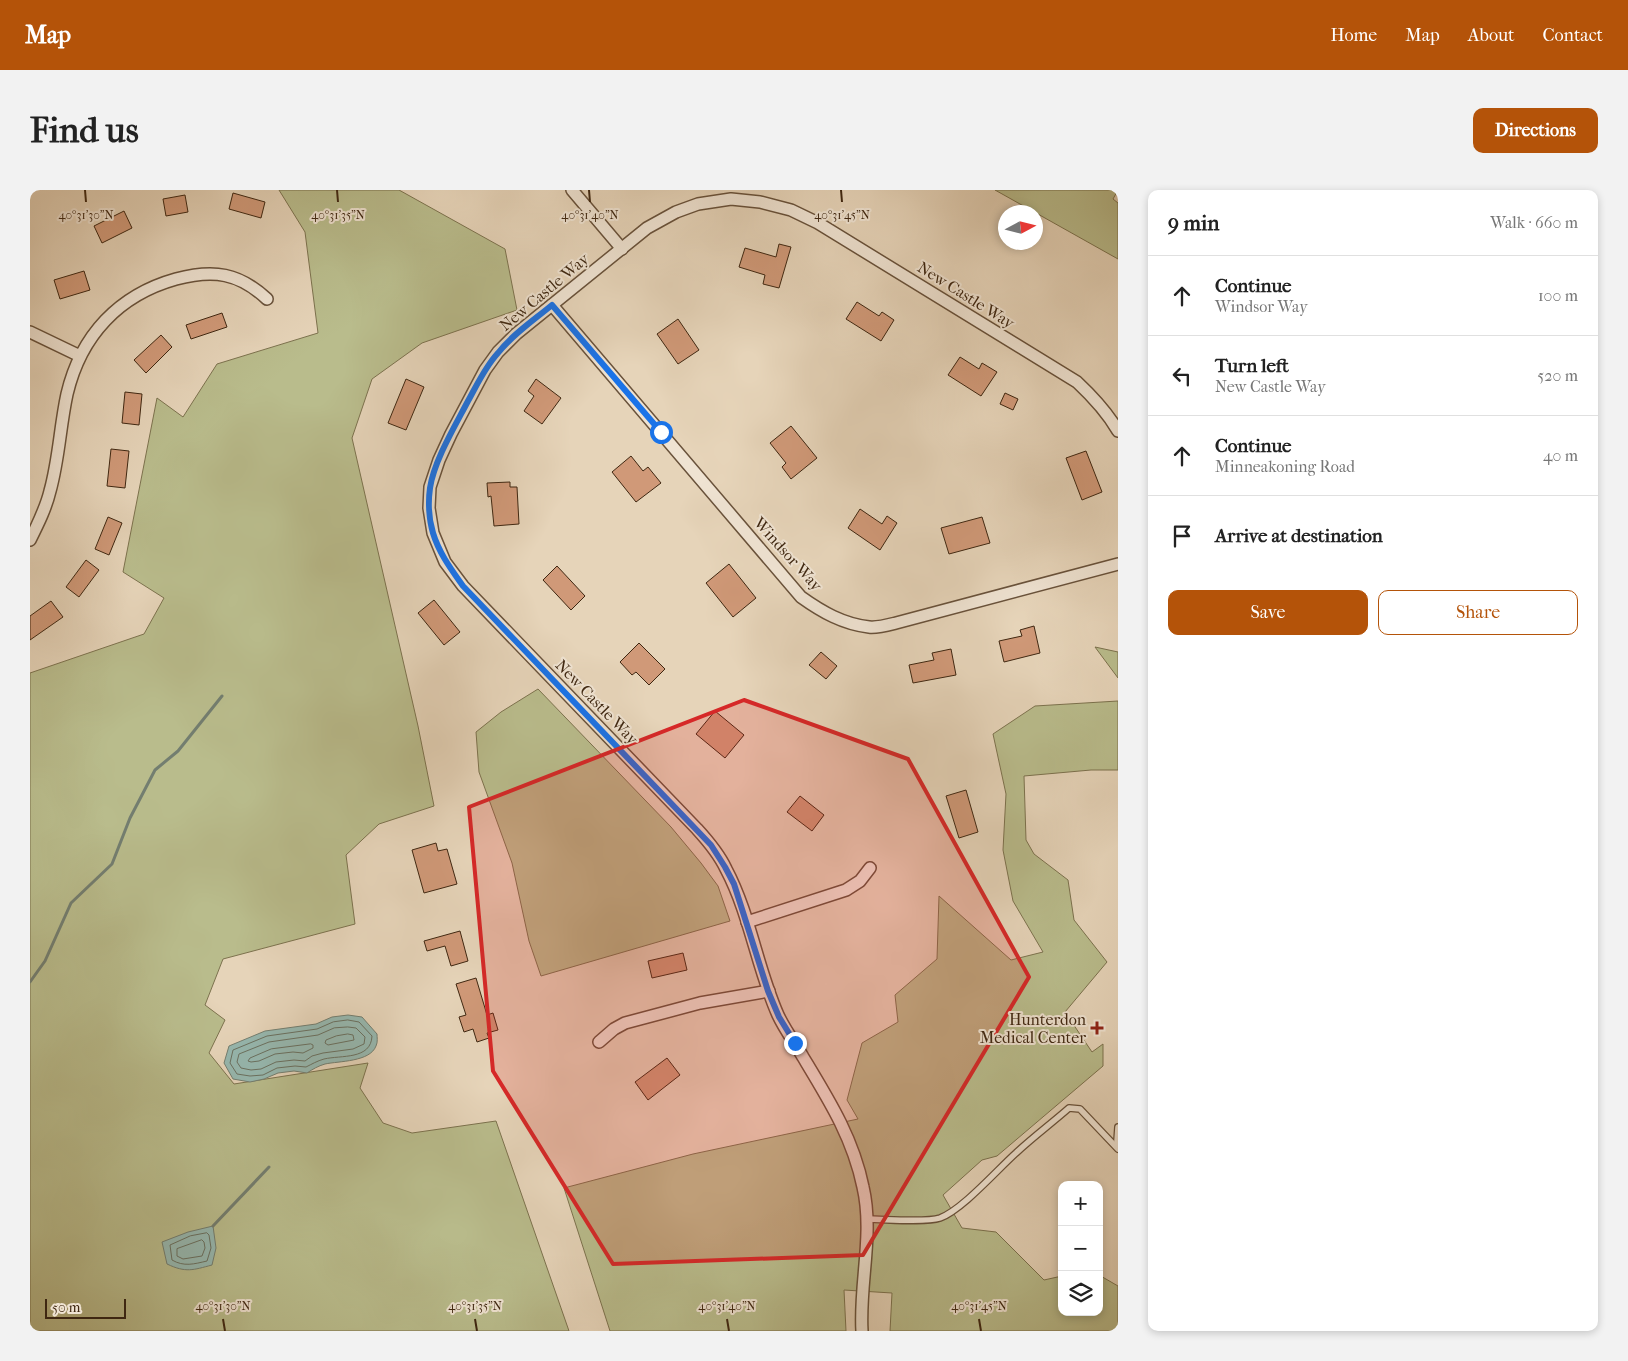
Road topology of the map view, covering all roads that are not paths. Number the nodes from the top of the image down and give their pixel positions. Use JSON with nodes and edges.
{"nodes":[{"id":1,"x":572,"y":190,"type":"edge"},
{"id":2,"x":622,"y":249,"type":"junction"},
{"id":3,"x":267,"y":299,"type":"dead end"},
{"id":4,"x":552,"y":305,"type":"junction"},
{"id":5,"x":30,"y":332,"type":"edge"},
{"id":6,"x":80,"y":356,"type":"junction"},
{"id":7,"x":1118,"y":431,"type":"edge"},
{"id":8,"x":30,"y":540,"type":"edge"},
{"id":9,"x":1118,"y":564,"type":"edge"},
{"id":10,"x":870,"y":868,"type":"dead end"},
{"id":11,"x":747,"y":922,"type":"junction"},
{"id":12,"x":768,"y":991,"type":"junction"},
{"id":13,"x":599,"y":1042,"type":"dead end"},
{"id":14,"x":1118,"y":1127,"type":"edge"},
{"id":15,"x":1118,"y":1145,"type":"edge"},
{"id":16,"x":1118,"y":1149,"type":"edge"},
{"id":17,"x":867,"y":1219,"type":"junction"},
{"id":18,"x":862,"y":1331,"type":"edge"}],
"edges":[{"from":1,"to":2,"type":"street"},
{"from":2,"to":4,"type":"street","name":"New Castle Way"},
{"from":2,"to":7,"type":"street","name":"New Castle Way"},
{"from":3,"to":6,"type":"street"},
{"from":4,"to":9,"type":"street","name":"Windsor Way"},
{"from":4,"to":11,"type":"street","name":"New Castle Way"},
{"from":5,"to":6,"type":"street"},
{"from":6,"to":8,"type":"street"},
{"from":10,"to":11,"type":"street"},
{"from":11,"to":12,"type":"street","name":"New Castle Way"},
{"from":12,"to":13,"type":"street"},
{"from":12,"to":17,"type":"street","name":"New Castle Way"},
{"from":14,"to":15,"type":"lane"},
{"from":16,"to":17,"type":"lane"},
{"from":17,"to":18,"type":"street","name":"New Castle Way"}]}
